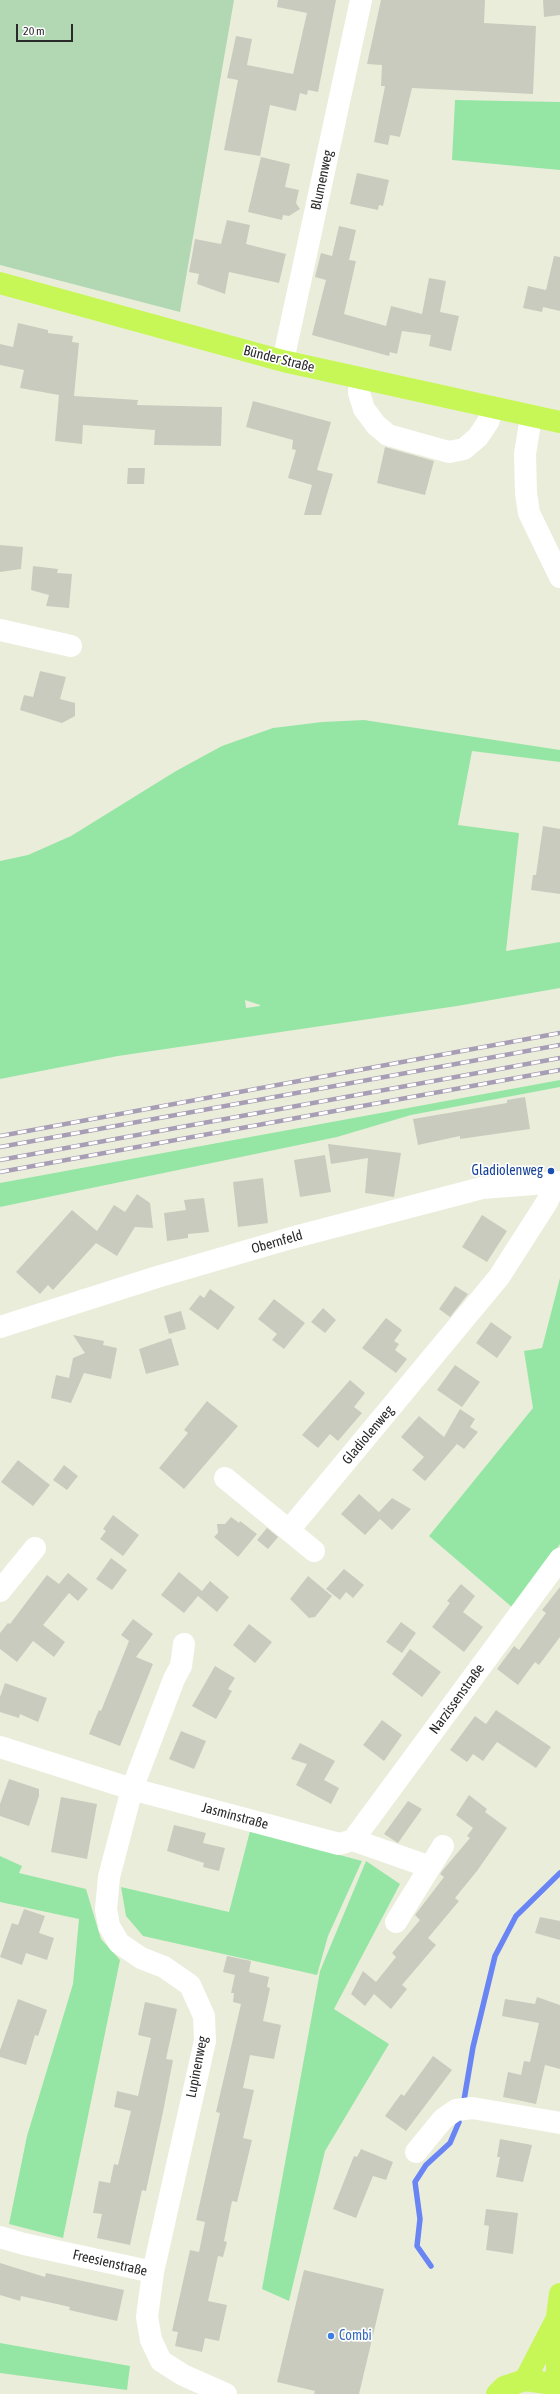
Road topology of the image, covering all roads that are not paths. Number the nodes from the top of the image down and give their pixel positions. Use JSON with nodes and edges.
{"nodes":[{"id":1,"x":361,"y":0,"type":"edge"},
{"id":2,"x":0,"y":283,"type":"edge"},
{"id":3,"x":283,"y":361,"type":"junction"},
{"id":4,"x":360,"y":378,"type":"junction"},
{"id":5,"x":494,"y":408,"type":"junction"},
{"id":6,"x":531,"y":417,"type":"junction"},
{"id":7,"x":560,"y":422,"type":"edge"},
{"id":8,"x":560,"y":577,"type":"edge"},
{"id":9,"x":0,"y":630,"type":"edge"},
{"id":10,"x":71,"y":646,"type":"dead end"},
{"id":11,"x":558,"y":1182,"type":"edge"},
{"id":12,"x":0,"y":1327,"type":"edge"},
{"id":13,"x":225,"y":1478,"type":"dead end"},
{"id":14,"x":289,"y":1530,"type":"junction"},
{"id":15,"x":35,"y":1548,"type":"dead end"},
{"id":16,"x":314,"y":1551,"type":"dead end"},
{"id":17,"x":560,"y":1559,"type":"edge"},
{"id":18,"x":0,"y":1591,"type":"edge"},
{"id":19,"x":184,"y":1644,"type":"dead end"},
{"id":20,"x":0,"y":1747,"type":"edge"},
{"id":21,"x":132,"y":1789,"type":"junction"},
{"id":22,"x":346,"y":1842,"type":"junction"},
{"id":23,"x":443,"y":1846,"type":"dead end"},
{"id":24,"x":430,"y":1867,"type":"junction"},
{"id":25,"x":396,"y":1922,"type":"dead end"},
{"id":26,"x":560,"y":2123,"type":"edge"},
{"id":27,"x":416,"y":2152,"type":"dead end"},
{"id":28,"x":0,"y":2237,"type":"edge"},
{"id":29,"x":153,"y":2272,"type":"junction"},
{"id":30,"x":560,"y":2294,"type":"edge"},
{"id":31,"x":557,"y":2318,"type":"junction"},
{"id":32,"x":525,"y":2380,"type":"junction"},
{"id":33,"x":558,"y":2390,"type":"edge"},
{"id":34,"x":226,"y":2394,"type":"edge"},
{"id":35,"x":497,"y":2394,"type":"edge"}],
"edges":[{"from":1,"to":3,"type":"street","name":"Blumenweg"},
{"from":2,"to":3,"type":"main road","name":"Bünder Straße"},
{"from":3,"to":4,"type":"main road","name":"Bünder Straße"},
{"from":4,"to":5,"type":"main road","name":"Bünder Straße"},
{"from":4,"to":5,"type":"street"},
{"from":5,"to":6,"type":"main road","name":"Bünder Straße"},
{"from":6,"to":7,"type":"main road","name":"Bünder Straße"},
{"from":6,"to":8,"type":"street"},
{"from":9,"to":10,"type":"street"},
{"from":11,"to":12,"type":"street","name":"Obernfeld"},
{"from":11,"to":14,"type":"street","name":"Gladiolenweg"},
{"from":13,"to":14,"type":"street"},
{"from":14,"to":16,"type":"street"},
{"from":15,"to":18,"type":"street"},
{"from":17,"to":22,"type":"street","name":"Narzissenstraße"},
{"from":19,"to":21,"type":"street"},
{"from":20,"to":21,"type":"street","name":"Jasminstraße"},
{"from":21,"to":22,"type":"street","name":"Jasminstraße"},
{"from":21,"to":29,"type":"street","name":"Lupinenweg"},
{"from":22,"to":24,"type":"street"},
{"from":23,"to":24,"type":"street"},
{"from":24,"to":25,"type":"street"},
{"from":26,"to":27,"type":"street"},
{"from":28,"to":29,"type":"street","name":"Freesienstraße"},
{"from":29,"to":34,"type":"street","name":"Freesienstraße"},
{"from":30,"to":31,"type":"main road"},
{"from":31,"to":32,"type":"main road"},
{"from":31,"to":33,"type":"main road"},
{"from":32,"to":33,"type":"main road"},
{"from":32,"to":35,"type":"main road"}]}
